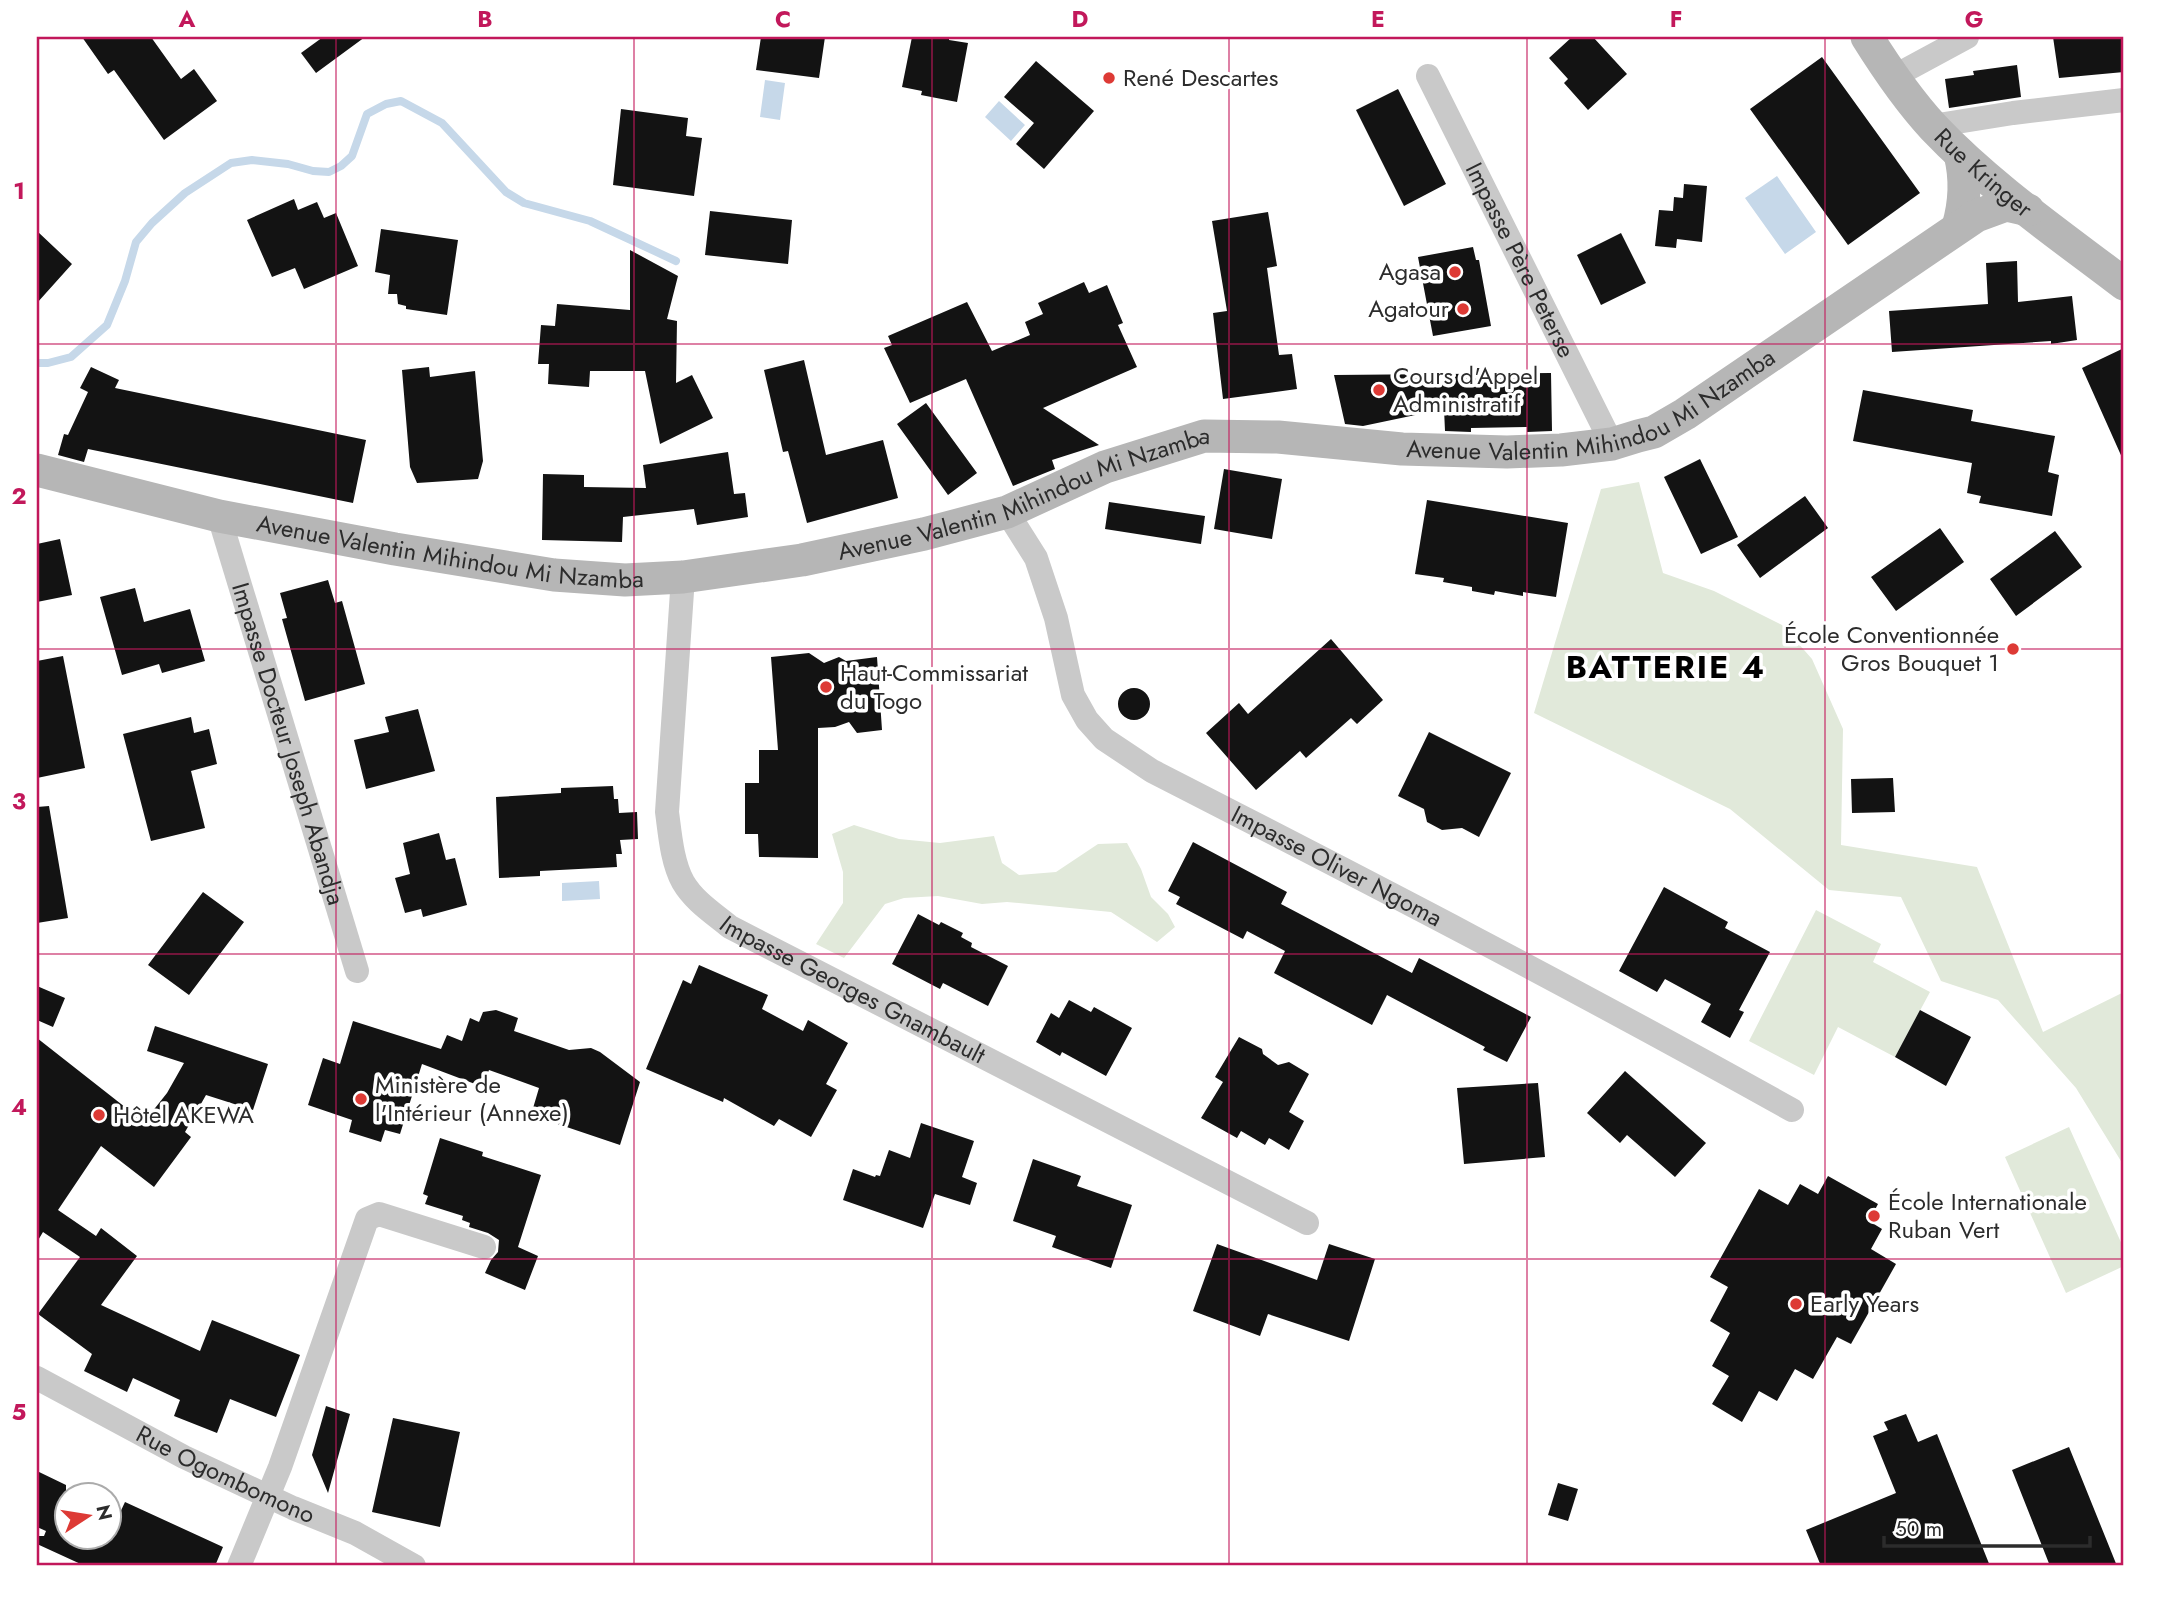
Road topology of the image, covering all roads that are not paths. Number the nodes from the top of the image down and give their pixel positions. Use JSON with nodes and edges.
{"nodes":[{"id":1,"x":1867,"y":37,"type":"edge"},
{"id":2,"x":1967,"y":37,"type":"edge"},
{"id":3,"x":1428,"y":76,"type":"dead end"},
{"id":4,"x":1893,"y":77,"type":"junction"},
{"id":5,"x":2124,"y":100,"type":"edge"},
{"id":6,"x":1932,"y":126,"type":"junction"},
{"id":7,"x":1960,"y":154,"type":"junction"},
{"id":8,"x":2028,"y":210,"type":"junction"},
{"id":9,"x":1958,"y":227,"type":"junction"},
{"id":10,"x":2124,"y":285,"type":"edge"},
{"id":11,"x":1612,"y":444,"type":"junction"},
{"id":12,"x":37,"y":470,"type":"edge"},
{"id":13,"x":1007,"y":512,"type":"junction"},
{"id":14,"x":219,"y":516,"type":"junction"},
{"id":15,"x":683,"y":577,"type":"junction"},
{"id":16,"x":357,"y":971,"type":"dead end"},
{"id":17,"x":1792,"y":1110,"type":"dead end"},
{"id":18,"x":1307,"y":1223,"type":"dead end"},
{"id":19,"x":484,"y":1247,"type":"dead end"},
{"id":20,"x":37,"y":1378,"type":"edge"},
{"id":21,"x":269,"y":1496,"type":"junction"},
{"id":22,"x":239,"y":1566,"type":"edge"},
{"id":23,"x":414,"y":1566,"type":"edge"}],
"edges":[{"from":1,"to":4,"type":"street","name":"Rue Kringer"},
{"from":2,"to":4,"type":"street"},
{"from":3,"to":11,"type":"street","name":"Impasse Père Peterse"},
{"from":4,"to":6,"type":"street","name":"Rue Kringer"},
{"from":5,"to":6,"type":"street"},
{"from":6,"to":7,"type":"street","name":"Rue Kringer"},
{"from":7,"to":8,"type":"street","name":"Rue Kringer"},
{"from":7,"to":9,"type":"street"},
{"from":8,"to":9,"type":"street","name":"Avenue Valentin Mihindou Mi Nzamba"},
{"from":8,"to":10,"type":"street","name":"Rue Kringer"},
{"from":9,"to":11,"type":"street","name":"Avenue Valentin Mihindou Mi Nzamba"},
{"from":11,"to":13,"type":"street","name":"Avenue Valentin Mihindou Mi Nzamba"},
{"from":12,"to":14,"type":"street","name":"Avenue Valentin Mihindou Mi Nzamba"},
{"from":13,"to":15,"type":"street","name":"Avenue Valentin Mihindou Mi Nzamba"},
{"from":13,"to":17,"type":"street","name":"Impasse Oliver Ngoma"},
{"from":14,"to":15,"type":"street","name":"Avenue Valentin Mihindou Mi Nzamba"},
{"from":14,"to":16,"type":"street","name":"Impasse Docteur Joseph Abandja"},
{"from":15,"to":18,"type":"street","name":"Impasse Georges Gnambault"},
{"from":19,"to":21,"type":"street"},
{"from":20,"to":21,"type":"street","name":"Rue Ogombomono"},
{"from":21,"to":22,"type":"street"},
{"from":21,"to":23,"type":"street","name":"Rue Ogombomono"}]}
